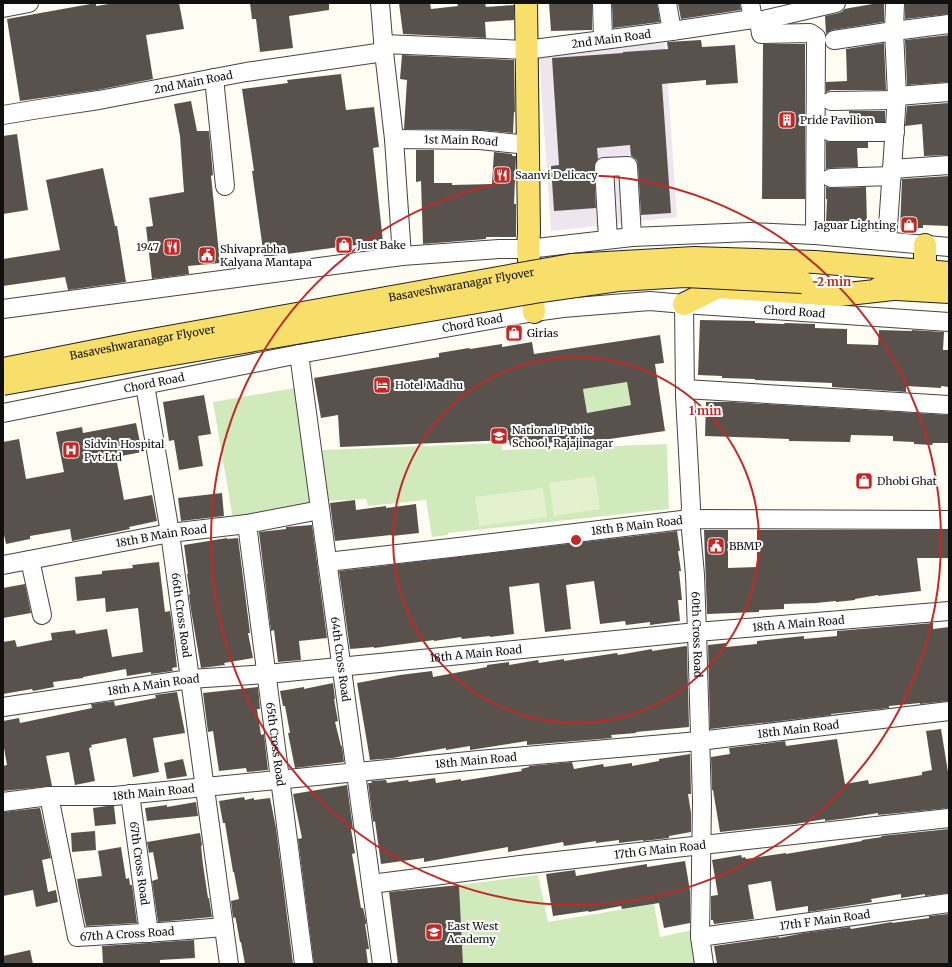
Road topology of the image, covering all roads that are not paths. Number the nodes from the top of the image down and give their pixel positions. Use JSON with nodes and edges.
{"nodes":[{"id":1,"x":29,"y":3,"type":"edge"},
{"id":2,"x":380,"y":3,"type":"edge"},
{"id":3,"x":526,"y":3,"type":"edge"},
{"id":4,"x":602,"y":3,"type":"edge"},
{"id":5,"x":667,"y":3,"type":"edge"},
{"id":6,"x":832,"y":3,"type":"edge"},
{"id":7,"x":895,"y":3,"type":"edge"},
{"id":8,"x":3,"y":8,"type":"edge"},
{"id":9,"x":754,"y":14,"type":"edge"},
{"id":10,"x":949,"y":24,"type":"edge"},
{"id":11,"x":672,"y":31,"type":"junction"},
{"id":12,"x":894,"y":31,"type":"junction"},
{"id":13,"x":603,"y":40,"type":"junction"},
{"id":14,"x":834,"y":40,"type":"dead end"},
{"id":15,"x":384,"y":48,"type":"junction"},
{"id":16,"x":526,"y":50,"type":"junction"},
{"id":17,"x":214,"y":78,"type":"junction"},
{"id":18,"x":949,"y":92,"type":"edge"},
{"id":19,"x":897,"y":98,"type":"junction"},
{"id":20,"x":831,"y":102,"type":"dead end"},
{"id":21,"x":3,"y":115,"type":"edge"},
{"id":22,"x":830,"y":132,"type":"dead end"},
{"id":23,"x":895,"y":132,"type":"junction"},
{"id":24,"x":394,"y":139,"type":"junction"},
{"id":25,"x":528,"y":145,"type":"junction"},
{"id":26,"x":949,"y":165,"type":"edge"},
{"id":27,"x":892,"y":172,"type":"junction"},
{"id":28,"x":831,"y":178,"type":"dead end"},
{"id":29,"x":225,"y":186,"type":"dead end"},
{"id":30,"x":815,"y":235,"type":"junction"},
{"id":31,"x":632,"y":237,"type":"junction"},
{"id":32,"x":608,"y":239,"type":"junction"},
{"id":33,"x":887,"y":241,"type":"junction"},
{"id":34,"x":925,"y":244,"type":"junction"},
{"id":35,"x":949,"y":247,"type":"edge"},
{"id":36,"x":528,"y":249,"type":"junction"},
{"id":37,"x":402,"y":256,"type":"junction"},
{"id":38,"x":924,"y":272,"type":"junction"},
{"id":39,"x":949,"y":273,"type":"edge"},
{"id":40,"x":893,"y":289,"type":"junction"},
{"id":41,"x":949,"y":292,"type":"edge"},
{"id":42,"x":684,"y":304,"type":"junction"},
{"id":43,"x":3,"y":309,"type":"edge"},
{"id":44,"x":534,"y":312,"type":"junction"},
{"id":45,"x":949,"y":322,"type":"edge"},
{"id":46,"x":299,"y":354,"type":"junction"},
{"id":47,"x":3,"y":368,"type":"edge"},
{"id":48,"x":3,"y":384,"type":"edge"},
{"id":49,"x":145,"y":385,"type":"junction"},
{"id":50,"x":685,"y":389,"type":"junction"},
{"id":51,"x":949,"y":405,"type":"edge"},
{"id":52,"x":3,"y":413,"type":"edge"},
{"id":53,"x":320,"y":510,"type":"junction"},
{"id":54,"x":690,"y":519,"type":"junction"},
{"id":55,"x":949,"y":520,"type":"edge"},
{"id":56,"x":247,"y":524,"type":"junction"},
{"id":57,"x":170,"y":533,"type":"junction"},
{"id":58,"x":30,"y":560,"type":"junction"},
{"id":59,"x":327,"y":562,"type":"junction"},
{"id":60,"x":3,"y":565,"type":"edge"},
{"id":61,"x":949,"y":611,"type":"edge"},
{"id":62,"x":42,"y":615,"type":"dead end"},
{"id":63,"x":697,"y":632,"type":"junction"},
{"id":64,"x":341,"y":667,"type":"junction"},
{"id":65,"x":266,"y":674,"type":"junction"},
{"id":66,"x":190,"y":679,"type":"junction"},
{"id":67,"x":3,"y":707,"type":"edge"},
{"id":68,"x":949,"y":712,"type":"edge"},
{"id":69,"x":699,"y":741,"type":"junction"},
{"id":70,"x":356,"y":772,"type":"junction"},
{"id":71,"x":280,"y":779,"type":"junction"},
{"id":72,"x":205,"y":786,"type":"junction"},
{"id":73,"x":130,"y":794,"type":"junction"},
{"id":74,"x":49,"y":796,"type":"junction"},
{"id":75,"x":3,"y":802,"type":"edge"},
{"id":76,"x":949,"y":818,"type":"edge"},
{"id":77,"x":702,"y":845,"type":"junction"},
{"id":78,"x":371,"y":884,"type":"junction"},
{"id":79,"x":949,"y":903,"type":"edge"},
{"id":80,"x":224,"y":927,"type":"junction"},
{"id":81,"x":149,"y":933,"type":"junction"},
{"id":82,"x":700,"y":937,"type":"junction"},
{"id":83,"x":229,"y":964,"type":"edge"},
{"id":84,"x":304,"y":964,"type":"edge"},
{"id":85,"x":382,"y":964,"type":"edge"},
{"id":86,"x":704,"y":964,"type":"edge"}],
"edges":[{"from":1,"to":8,"type":"street"},
{"from":2,"to":15,"type":"street"},
{"from":3,"to":16,"type":"main road"},
{"from":4,"to":13,"type":"street"},
{"from":5,"to":11,"type":"street"},
{"from":6,"to":9,"type":"street","name":"2nd Main Road"},
{"from":7,"to":12,"type":"street"},
{"from":9,"to":11,"type":"street","name":"2nd Main Road"},
{"from":9,"to":30,"type":"street"},
{"from":10,"to":12,"type":"street"},
{"from":11,"to":13,"type":"street","name":"2nd Main Road"},
{"from":12,"to":14,"type":"street"},
{"from":12,"to":19,"type":"street"},
{"from":13,"to":16,"type":"street","name":"2nd Main Road"},
{"from":15,"to":16,"type":"street","name":"2nd Main Road"},
{"from":15,"to":17,"type":"street","name":"2nd Main Road"},
{"from":15,"to":24,"type":"street"},
{"from":16,"to":25,"type":"main road"},
{"from":17,"to":21,"type":"street","name":"2nd Main Road"},
{"from":17,"to":29,"type":"street"},
{"from":18,"to":19,"type":"street"},
{"from":19,"to":20,"type":"street"},
{"from":19,"to":23,"type":"street"},
{"from":22,"to":23,"type":"street"},
{"from":23,"to":27,"type":"street"},
{"from":24,"to":25,"type":"street","name":"1st Main Road"},
{"from":24,"to":37,"type":"street"},
{"from":25,"to":36,"type":"main road"},
{"from":26,"to":27,"type":"street"},
{"from":27,"to":28,"type":"street"},
{"from":27,"to":33,"type":"street"},
{"from":30,"to":31,"type":"street"},
{"from":30,"to":33,"type":"street"},
{"from":31,"to":32,"type":"street"},
{"from":31,"to":32,"type":"street"},
{"from":32,"to":36,"type":"street"},
{"from":33,"to":34,"type":"street"},
{"from":34,"to":35,"type":"street"},
{"from":34,"to":38,"type":"main road"},
{"from":36,"to":37,"type":"street"},
{"from":36,"to":44,"type":"main road"},
{"from":37,"to":43,"type":"street"},
{"from":38,"to":39,"type":"main road","name":"Basaveshwaranagar Flyover"},
{"from":38,"to":47,"type":"main road","name":"Basaveshwaranagar Flyover","bridge":true},
{"from":40,"to":41,"type":"main road"},
{"from":40,"to":42,"type":"main road"},
{"from":40,"to":48,"type":"main road","name":"Basaveshwaranagar Flyover","bridge":true},
{"from":42,"to":44,"type":"street","name":"Chord Road"},
{"from":42,"to":45,"type":"street","name":"Chord Road"},
{"from":42,"to":50,"type":"street","name":"60th Cross Road"},
{"from":44,"to":46,"type":"street","name":"Chord Road"},
{"from":46,"to":49,"type":"street","name":"Chord Road"},
{"from":46,"to":53,"type":"street","name":"64th Cross Road"},
{"from":49,"to":52,"type":"street","name":"Chord Road"},
{"from":49,"to":57,"type":"street","name":"66th Cross Road"},
{"from":50,"to":51,"type":"street"},
{"from":50,"to":54,"type":"street","name":"60th Cross Road"},
{"from":53,"to":56,"type":"street","name":"18th B Main Road"},
{"from":53,"to":59,"type":"street","name":"64th Cross Road"},
{"from":54,"to":55,"type":"street","name":"18th B Main Road"},
{"from":54,"to":59,"type":"street","name":"18th B Main Road"},
{"from":54,"to":63,"type":"street","name":"60th Cross Road"},
{"from":56,"to":57,"type":"street","name":"18th B Main Road"},
{"from":56,"to":65,"type":"street","name":"65th Cross Road"},
{"from":57,"to":58,"type":"street","name":"18th B Main Road"},
{"from":57,"to":66,"type":"street","name":"66th Cross Road"},
{"from":58,"to":60,"type":"street","name":"18th B Main Road"},
{"from":58,"to":62,"type":"street"},
{"from":59,"to":64,"type":"street","name":"64th Cross Road"},
{"from":61,"to":63,"type":"street","name":"18th A Main Road"},
{"from":63,"to":64,"type":"street","name":"18th A Main Road"},
{"from":63,"to":69,"type":"street","name":"60th Cross Road"},
{"from":64,"to":65,"type":"street","name":"18th A Main Road"},
{"from":64,"to":70,"type":"street","name":"64th Cross Road"},
{"from":65,"to":66,"type":"street","name":"18th A Main Road"},
{"from":65,"to":71,"type":"street","name":"65th Cross Road"},
{"from":66,"to":67,"type":"street","name":"18th A Main Road"},
{"from":66,"to":72,"type":"street","name":"66th Cross Road"},
{"from":68,"to":69,"type":"street","name":"18th Main Road"},
{"from":69,"to":70,"type":"street","name":"18th Main Road"},
{"from":69,"to":77,"type":"street","name":"60th Cross Road"},
{"from":70,"to":71,"type":"street","name":"18th Main Road"},
{"from":70,"to":78,"type":"street","name":"64th Cross Road"},
{"from":71,"to":72,"type":"street","name":"18th Main Road"},
{"from":71,"to":84,"type":"street","name":"65th Cross Road"},
{"from":72,"to":73,"type":"street","name":"18th Main Road"},
{"from":72,"to":80,"type":"street","name":"66th Cross Road"},
{"from":73,"to":74,"type":"street","name":"18th Main Road"},
{"from":73,"to":81,"type":"street","name":"67th Cross Road"},
{"from":74,"to":75,"type":"street","name":"18th Main Road"},
{"from":74,"to":81,"type":"street","name":"67th A Cross Road"},
{"from":76,"to":77,"type":"street","name":"17th G Main Road"},
{"from":77,"to":78,"type":"street","name":"17th G Main Road"},
{"from":77,"to":82,"type":"street","name":"60th Cross Road"},
{"from":78,"to":85,"type":"street","name":"64th Cross Road"},
{"from":79,"to":82,"type":"street","name":"17th F Main Road"},
{"from":80,"to":81,"type":"street","name":"67th A Cross Road"},
{"from":80,"to":83,"type":"street","name":"66th Cross Road"},
{"from":82,"to":86,"type":"street","name":"60th Cross Road"}]}
